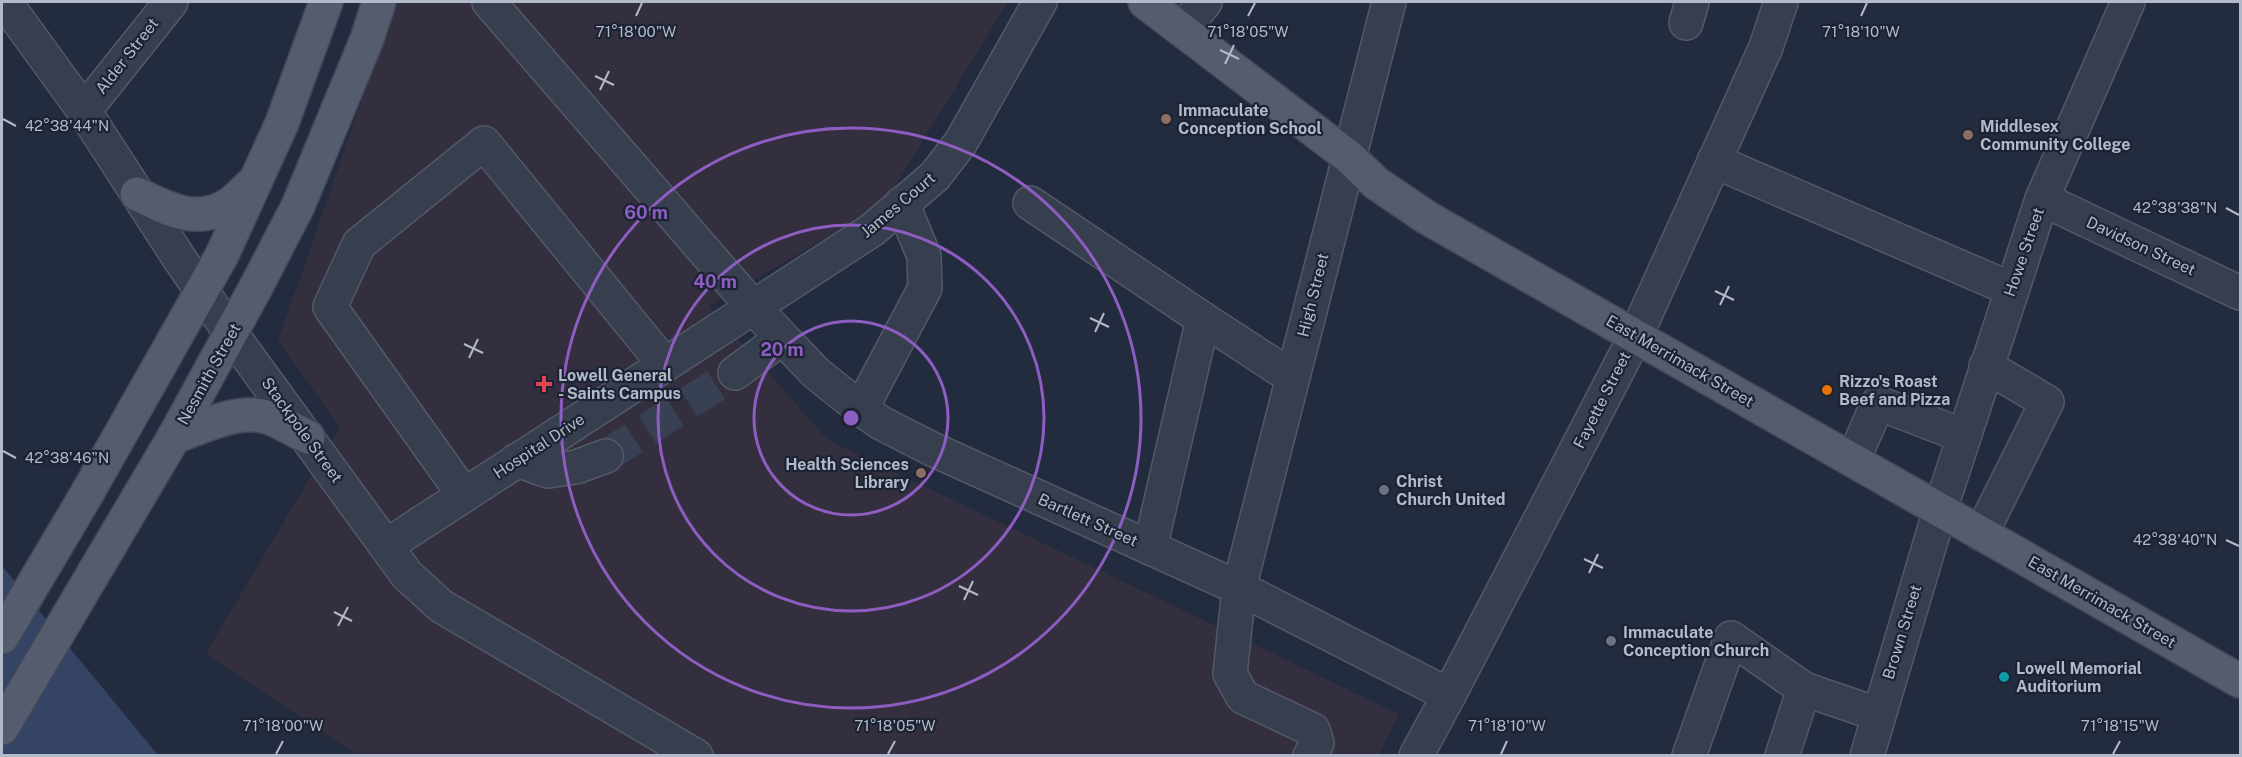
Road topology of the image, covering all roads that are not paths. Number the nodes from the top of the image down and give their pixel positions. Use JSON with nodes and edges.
{"nodes":[{"id":1,"x":5,"y":2,"type":"edge"},
{"id":2,"x":171,"y":2,"type":"edge"},
{"id":3,"x":326,"y":2,"type":"edge"},
{"id":4,"x":379,"y":2,"type":"edge"},
{"id":5,"x":489,"y":2,"type":"edge"},
{"id":6,"x":1040,"y":2,"type":"edge"},
{"id":7,"x":1145,"y":2,"type":"edge"},
{"id":8,"x":1205,"y":2,"type":"edge"},
{"id":9,"x":1389,"y":2,"type":"edge"},
{"id":10,"x":1781,"y":2,"type":"edge"},
{"id":11,"x":2128,"y":2,"type":"edge"},
{"id":12,"x":1182,"y":30,"type":"junction"},
{"id":13,"x":84,"y":111,"type":"junction"},
{"id":14,"x":1348,"y":157,"type":"junction"},
{"id":15,"x":1714,"y":161,"type":"junction"},
{"id":16,"x":258,"y":178,"type":"junction"},
{"id":17,"x":137,"y":194,"type":"junction"},
{"id":18,"x":2042,"y":199,"type":"junction"},
{"id":19,"x":902,"y":203,"type":"junction"},
{"id":20,"x":1030,"y":203,"type":"dead end"},
{"id":21,"x":201,"y":289,"type":"junction"},
{"id":22,"x":2012,"y":289,"type":"junction"},
{"id":23,"x":2241,"y":292,"type":"edge"},
{"id":24,"x":753,"y":308,"type":"junction"},
{"id":25,"x":1203,"y":319,"type":"junction"},
{"id":26,"x":231,"y":335,"type":"junction"},
{"id":27,"x":1636,"y":335,"type":"junction"},
{"id":28,"x":782,"y":338,"type":"junction"},
{"id":29,"x":665,"y":365,"type":"junction"},
{"id":30,"x":1986,"y":366,"type":"junction"},
{"id":31,"x":735,"y":373,"type":"tunnel mouth"},
{"id":32,"x":1292,"y":377,"type":"junction"},
{"id":33,"x":861,"y":409,"type":"junction"},
{"id":34,"x":1964,"y":436,"type":"junction"},
{"id":35,"x":174,"y":437,"type":"junction"},
{"id":36,"x":308,"y":437,"type":"junction"},
{"id":37,"x":606,"y":456,"type":"tunnel mouth"},
{"id":38,"x":517,"y":460,"type":"junction"},
{"id":39,"x":1853,"y":460,"type":"junction"},
{"id":40,"x":464,"y":495,"type":"junction"},
{"id":41,"x":1940,"y":510,"type":"junction"},
{"id":42,"x":1981,"y":534,"type":"junction"},
{"id":43,"x":386,"y":546,"type":"junction"},
{"id":44,"x":1150,"y":548,"type":"junction"},
{"id":45,"x":1239,"y":588,"type":"junction"},
{"id":46,"x":2,"y":637,"type":"edge"},
{"id":47,"x":2241,"y":681,"type":"edge"},
{"id":48,"x":1804,"y":689,"type":"junction"},
{"id":49,"x":1449,"y":695,"type":"junction"},
{"id":50,"x":1877,"y":714,"type":"junction"},
{"id":51,"x":2,"y":728,"type":"edge"},
{"id":52,"x":696,"y":756,"type":"edge"},
{"id":53,"x":1310,"y":756,"type":"edge"},
{"id":54,"x":1416,"y":756,"type":"edge"},
{"id":55,"x":1689,"y":756,"type":"edge"},
{"id":56,"x":1782,"y":756,"type":"edge"},
{"id":57,"x":1867,"y":756,"type":"edge"}],
"edges":[{"from":1,"to":13,"type":"street","name":"Stackpole Street"},
{"from":2,"to":13,"type":"street","name":"Alder Street"},
{"from":3,"to":16,"type":"main road"},
{"from":4,"to":26,"type":"main road","name":"Nesmith Street"},
{"from":5,"to":24,"type":"street","name":"Bartlett Street"},
{"from":6,"to":19,"type":"street","name":"James Court"},
{"from":7,"to":12,"type":"main road","name":"East Merrimack Street"},
{"from":8,"to":12,"type":"street"},
{"from":9,"to":14,"type":"street","name":"High Street"},
{"from":10,"to":15,"type":"street","name":"Fayette Street"},
{"from":11,"to":18,"type":"street","name":"Howe Street"},
{"from":12,"to":14,"type":"main road","name":"East Merrimack Street"},
{"from":13,"to":17,"type":"street","name":"Stackpole Street"},
{"from":14,"to":27,"type":"main road","name":"East Merrimack Street"},
{"from":14,"to":32,"type":"street","name":"High Street"},
{"from":15,"to":22,"type":"street"},
{"from":15,"to":27,"type":"street","name":"Fayette Street"},
{"from":16,"to":17,"type":"main road"},
{"from":16,"to":21,"type":"main road"},
{"from":17,"to":21,"type":"street","name":"Stackpole Street"},
{"from":18,"to":22,"type":"street","name":"Howe Street"},
{"from":18,"to":23,"type":"street","name":"Davidson Street"},
{"from":19,"to":24,"type":"street","name":"James Court"},
{"from":19,"to":33,"type":"street"},
{"from":20,"to":25,"type":"street"},
{"from":21,"to":26,"type":"street","name":"Stackpole Street"},
{"from":21,"to":46,"type":"main road"},
{"from":22,"to":30,"type":"street","name":"Howe Street"},
{"from":24,"to":28,"type":"street","name":"Bartlett Street"},
{"from":24,"to":29,"type":"street","name":"Hospital Drive"},
{"from":25,"to":32,"type":"street"},
{"from":25,"to":44,"type":"street"},
{"from":26,"to":35,"type":"main road","name":"Nesmith Street"},
{"from":26,"to":36,"type":"street","name":"Stackpole Street"},
{"from":27,"to":39,"type":"main road","name":"East Merrimack Street"},
{"from":27,"to":49,"type":"street","name":"Fayette Street"},
{"from":28,"to":31,"type":"street"},
{"from":28,"to":33,"type":"street","name":"Bartlett Street"},
{"from":29,"to":38,"type":"street","name":"Hospital Drive"},
{"from":29,"to":40,"type":"street"},
{"from":30,"to":34,"type":"street","name":"Howe Street"},
{"from":30,"to":42,"type":"street"},
{"from":32,"to":45,"type":"street","name":"High Street"},
{"from":33,"to":44,"type":"street","name":"Bartlett Street"},
{"from":34,"to":39,"type":"street"},
{"from":34,"to":41,"type":"street","name":"Howe Street"},
{"from":35,"to":36,"type":"main road"},
{"from":35,"to":51,"type":"main road","name":"Nesmith Street"},
{"from":36,"to":43,"type":"street","name":"Stackpole Street"},
{"from":37,"to":38,"type":"street"},
{"from":38,"to":40,"type":"street","name":"Hospital Drive"},
{"from":39,"to":41,"type":"main road","name":"East Merrimack Street"},
{"from":40,"to":43,"type":"street","name":"Hospital Drive"},
{"from":41,"to":42,"type":"main road","name":"East Merrimack Street"},
{"from":41,"to":50,"type":"street","name":"Brown Street"},
{"from":42,"to":47,"type":"main road","name":"East Merrimack Street"},
{"from":43,"to":52,"type":"street","name":"Stackpole Street"},
{"from":44,"to":45,"type":"street","name":"Bartlett Street"},
{"from":45,"to":49,"type":"street","name":"Bartlett Street"},
{"from":45,"to":53,"type":"street","name":"High Street"},
{"from":48,"to":50,"type":"street"},
{"from":48,"to":55,"type":"street"},
{"from":48,"to":56,"type":"street"},
{"from":49,"to":54,"type":"street","name":"Fayette Street"},
{"from":50,"to":57,"type":"street","name":"Brown Street"}]}
